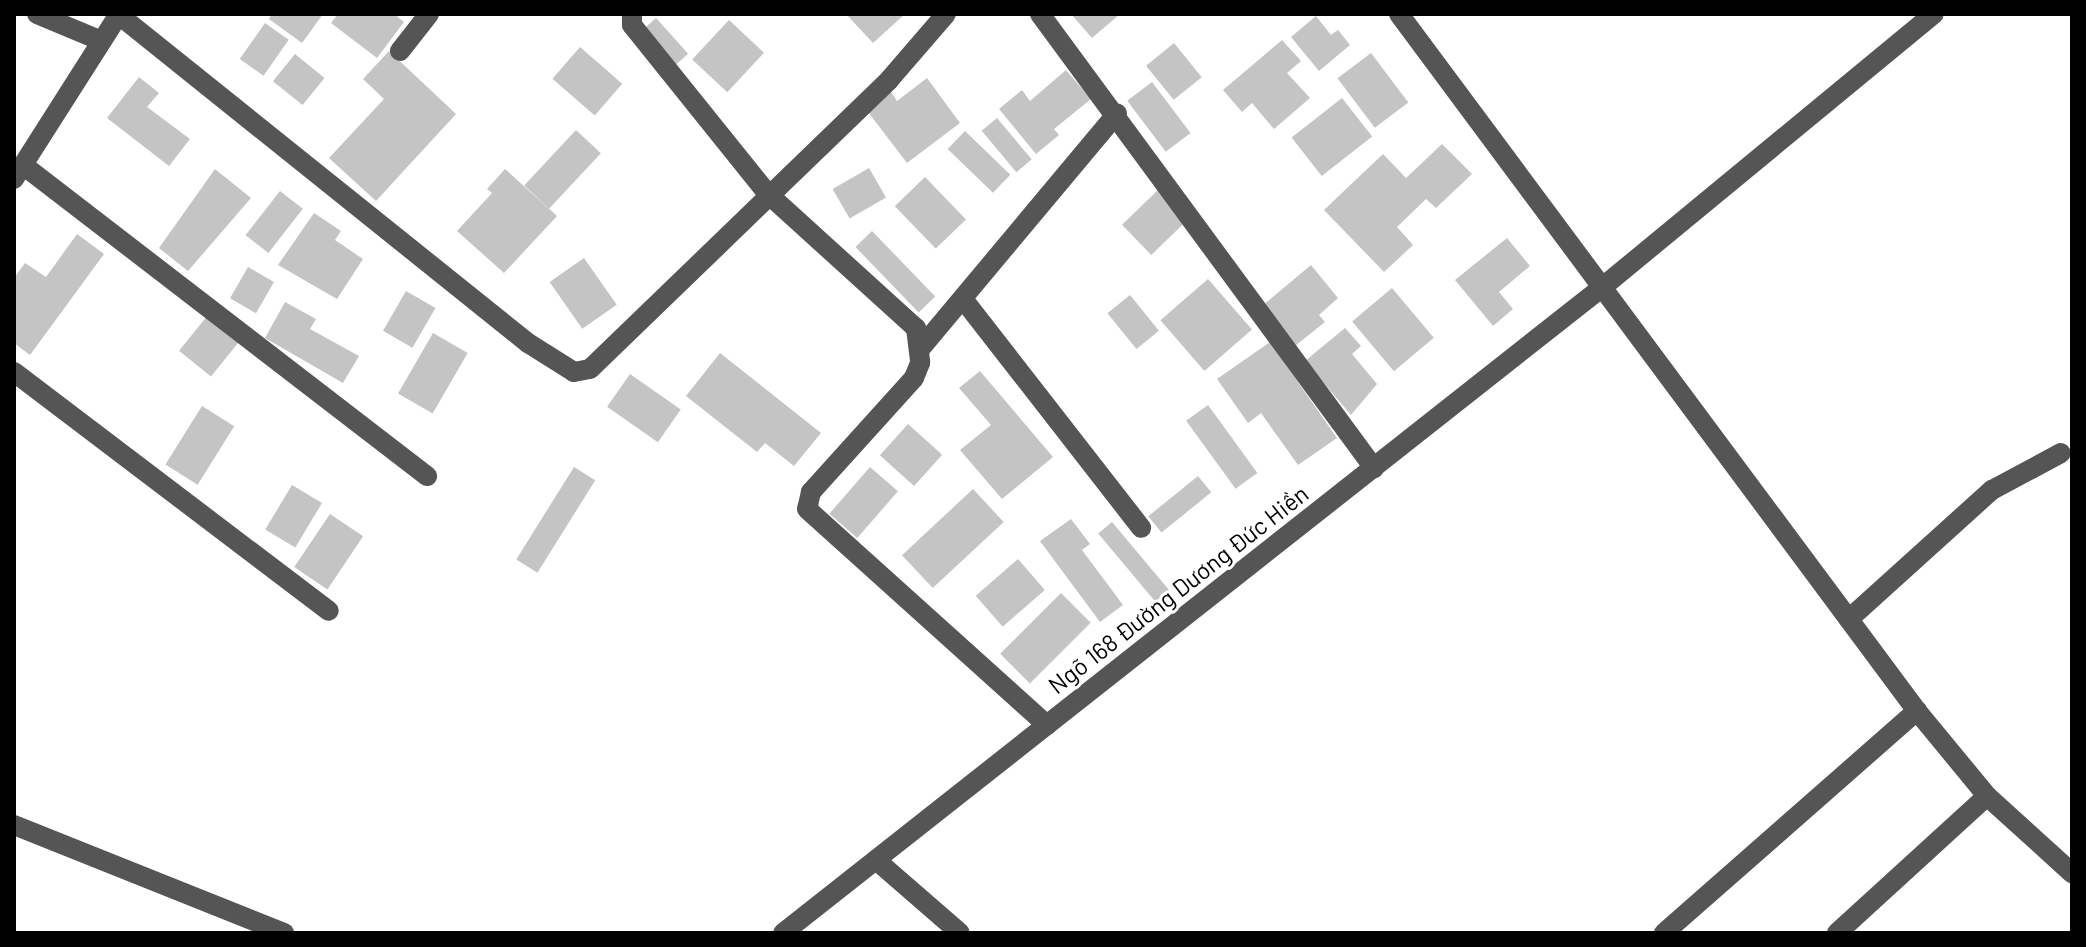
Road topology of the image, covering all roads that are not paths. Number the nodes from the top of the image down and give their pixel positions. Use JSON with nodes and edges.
{"nodes":[{"id":1,"x":37,"y":14,"type":"edge"},
{"id":2,"x":119,"y":14,"type":"edge"},
{"id":3,"x":429,"y":14,"type":"edge"},
{"id":4,"x":632,"y":14,"type":"edge"},
{"id":5,"x":946,"y":14,"type":"edge"},
{"id":6,"x":1040,"y":14,"type":"edge"},
{"id":7,"x":1399,"y":14,"type":"edge"},
{"id":8,"x":1934,"y":14,"type":"edge"},
{"id":9,"x":102,"y":41,"type":"junction"},
{"id":10,"x":400,"y":51,"type":"dead end"},
{"id":11,"x":1117,"y":113,"type":"junction"},
{"id":12,"x":18,"y":172,"type":"edge"},
{"id":13,"x":768,"y":194,"type":"junction"},
{"id":14,"x":1605,"y":285,"type":"junction"},
{"id":15,"x":963,"y":299,"type":"junction"},
{"id":16,"x":920,"y":349,"type":"junction"},
{"id":17,"x":14,"y":372,"type":"edge"},
{"id":18,"x":2061,"y":453,"type":"dead end"},
{"id":19,"x":1374,"y":468,"type":"junction"},
{"id":20,"x":427,"y":476,"type":"dead end"},
{"id":21,"x":1141,"y":528,"type":"dead end"},
{"id":22,"x":329,"y":611,"type":"dead end"},
{"id":23,"x":1849,"y":619,"type":"junction"},
{"id":24,"x":1917,"y":711,"type":"junction"},
{"id":25,"x":1047,"y":725,"type":"junction"},
{"id":26,"x":1987,"y":796,"type":"junction"},
{"id":27,"x":14,"y":825,"type":"edge"},
{"id":28,"x":876,"y":860,"type":"junction"},
{"id":29,"x":2072,"y":873,"type":"edge"},
{"id":30,"x":284,"y":933,"type":"edge"},
{"id":31,"x":783,"y":933,"type":"edge"},
{"id":32,"x":960,"y":933,"type":"edge"},
{"id":33,"x":1664,"y":933,"type":"edge"},
{"id":34,"x":1837,"y":933,"type":"edge"}],
"edges":[{"from":1,"to":9,"type":"street"},
{"from":2,"to":9,"type":"street"},
{"from":2,"to":13,"type":"street"},
{"from":3,"to":10,"type":"street"},
{"from":4,"to":13,"type":"street"},
{"from":5,"to":13,"type":"street"},
{"from":6,"to":11,"type":"street"},
{"from":7,"to":14,"type":"street"},
{"from":8,"to":14,"type":"street","name":"Ngõ 168 Đường Dương Đức Hiền"},
{"from":9,"to":12,"type":"street"},
{"from":11,"to":15,"type":"street"},
{"from":11,"to":19,"type":"street"},
{"from":12,"to":20,"type":"street"},
{"from":13,"to":16,"type":"street"},
{"from":14,"to":19,"type":"street","name":"Ngõ 168 Đường Dương Đức Hiền"},
{"from":14,"to":23,"type":"street"},
{"from":15,"to":16,"type":"street"},
{"from":15,"to":21,"type":"street"},
{"from":16,"to":25,"type":"street"},
{"from":17,"to":22,"type":"street"},
{"from":18,"to":23,"type":"street"},
{"from":19,"to":25,"type":"street","name":"Ngõ 168 Đường Dương Đức Hiền"},
{"from":23,"to":24,"type":"street"},
{"from":24,"to":26,"type":"street"},
{"from":24,"to":33,"type":"street"},
{"from":25,"to":28,"type":"street","name":"Ngõ 168 Đường Dương Đức Hiền"},
{"from":26,"to":29,"type":"street"},
{"from":26,"to":34,"type":"street"},
{"from":27,"to":30,"type":"street"},
{"from":28,"to":31,"type":"street","name":"Ngõ 168 Đường Dương Đức Hiền"},
{"from":28,"to":32,"type":"street"}]}
